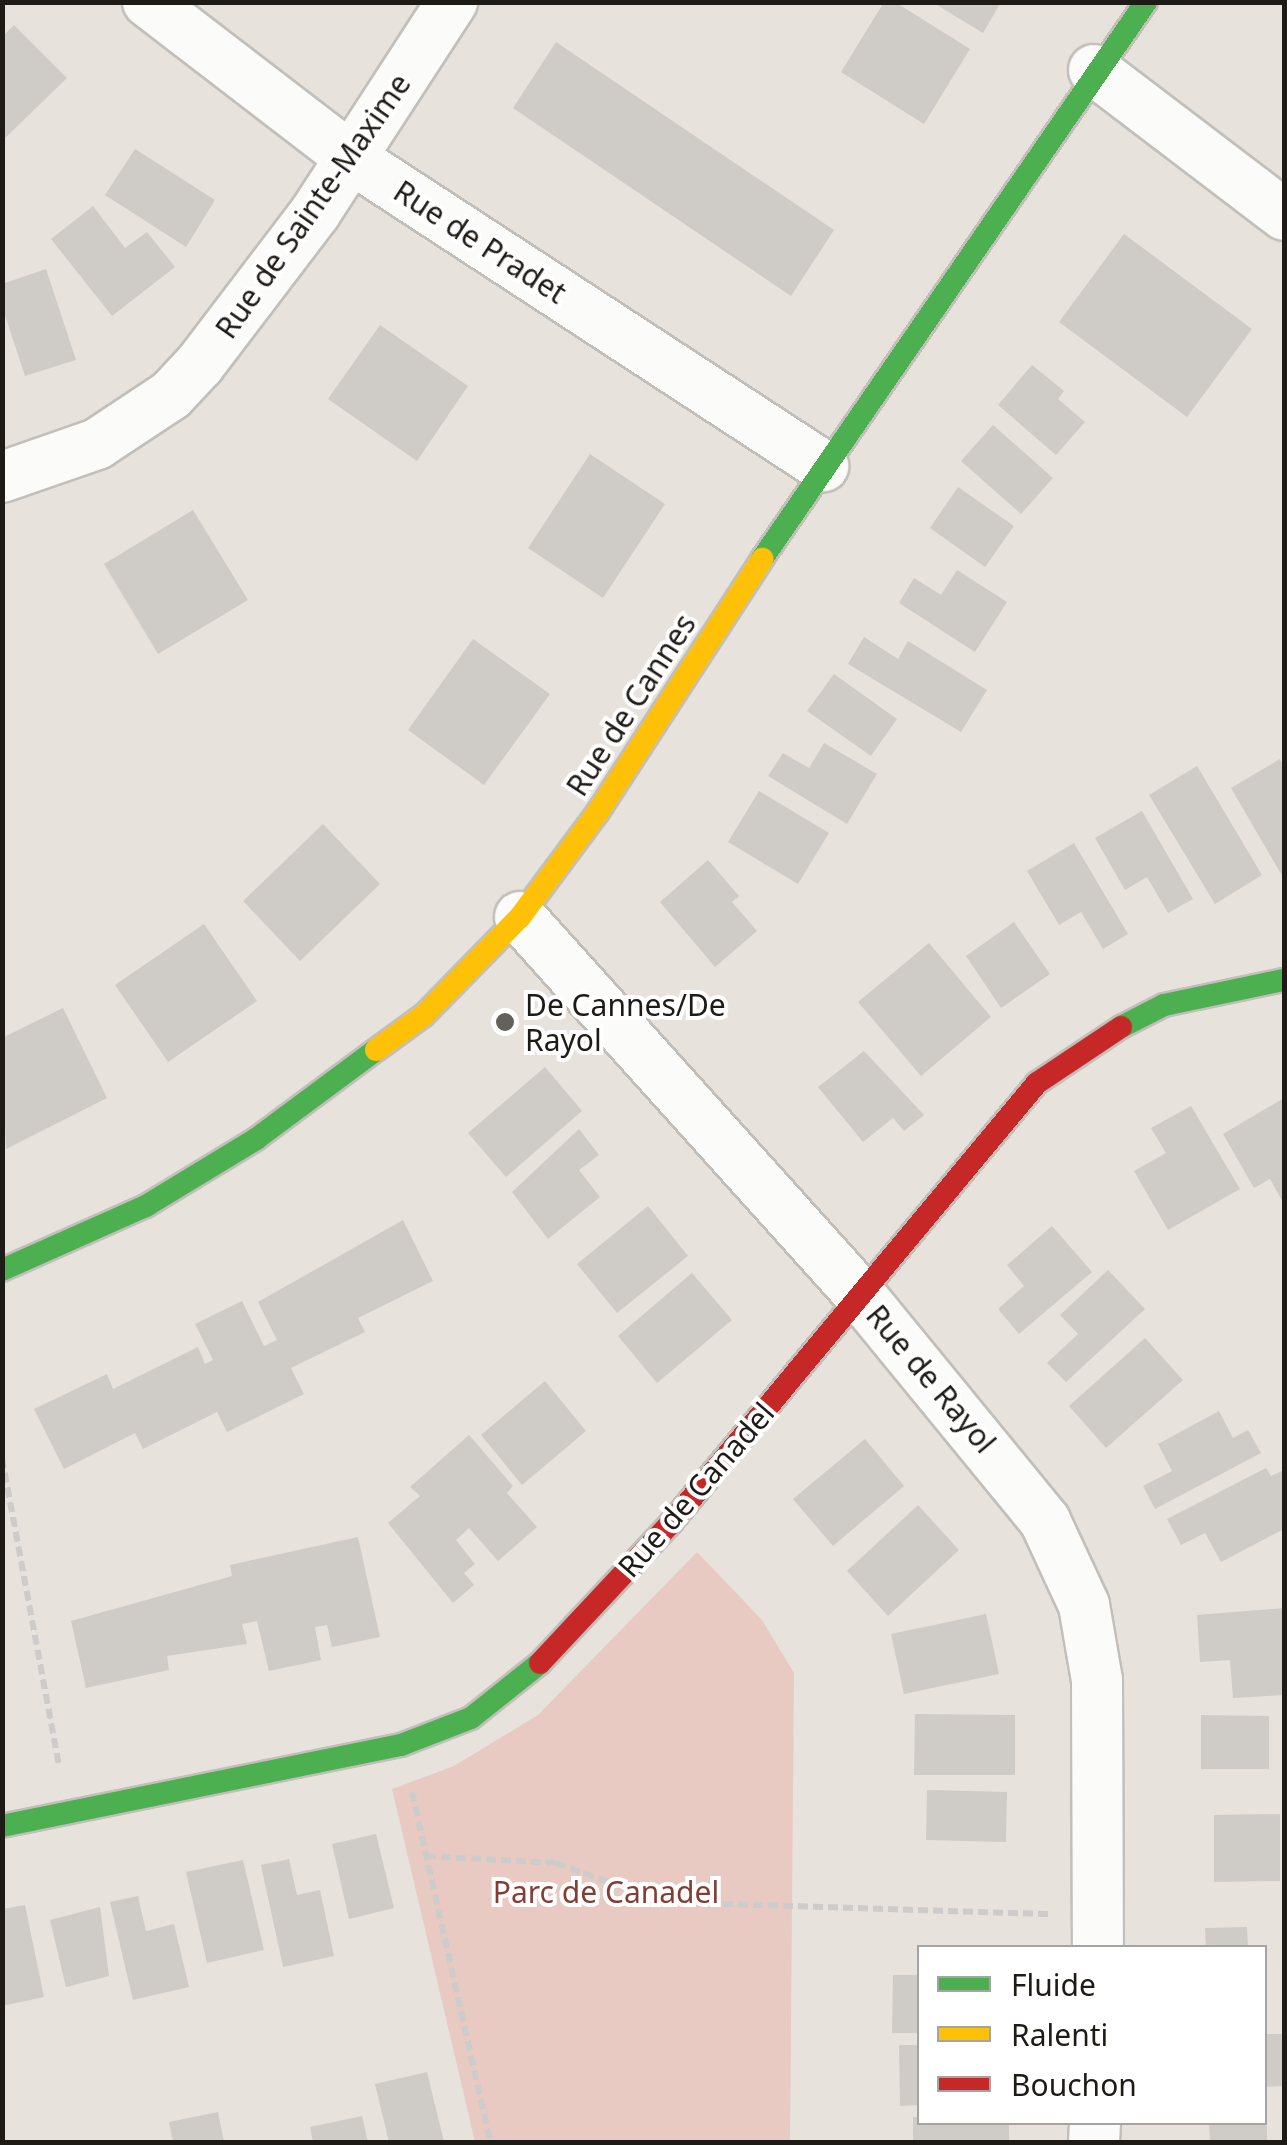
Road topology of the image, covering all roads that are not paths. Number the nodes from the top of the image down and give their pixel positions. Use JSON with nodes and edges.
{"nodes":[{"id":1,"x":148,"y":2,"type":"edge"},
{"id":2,"x":452,"y":2,"type":"edge"},
{"id":3,"x":1146,"y":2,"type":"edge"},
{"id":4,"x":1094,"y":70,"type":"junction"},
{"id":5,"x":351,"y":158,"type":"junction"},
{"id":6,"x":1284,"y":215,"type":"edge"},
{"id":7,"x":823,"y":466,"type":"junction"},
{"id":8,"x":2,"y":477,"type":"edge"},
{"id":9,"x":520,"y":917,"type":"junction"},
{"id":10,"x":1284,"y":980,"type":"edge"},
{"id":11,"x":2,"y":1270,"type":"edge"},
{"id":12,"x":861,"y":1296,"type":"junction"},
{"id":13,"x":2,"y":1826,"type":"edge"},
{"id":14,"x":1099,"y":1932,"type":"edge"}],
"edges":[{"from":1,"to":5,"type":"street","name":"Rue de Pradet"},
{"from":2,"to":5,"type":"street","name":"Rue de Sainte-Maxime"},
{"from":3,"to":4,"type":"street","name":"Rue de Cannes"},
{"from":4,"to":6,"type":"street"},
{"from":4,"to":7,"type":"street","name":"Rue de Cannes"},
{"from":5,"to":7,"type":"street","name":"Rue de Pradet"},
{"from":5,"to":8,"type":"street","name":"Rue de Sainte-Maxime"},
{"from":7,"to":9,"type":"street","name":"Rue de Cannes"},
{"from":9,"to":11,"type":"street","name":"Rue de Cannes"},
{"from":9,"to":12,"type":"street","name":"Rue de Rayol"},
{"from":10,"to":12,"type":"street","name":"Rue de Canadel"},
{"from":12,"to":13,"type":"street","name":"Rue de Canadel"},
{"from":12,"to":14,"type":"street","name":"Rue de Rayol"}]}
